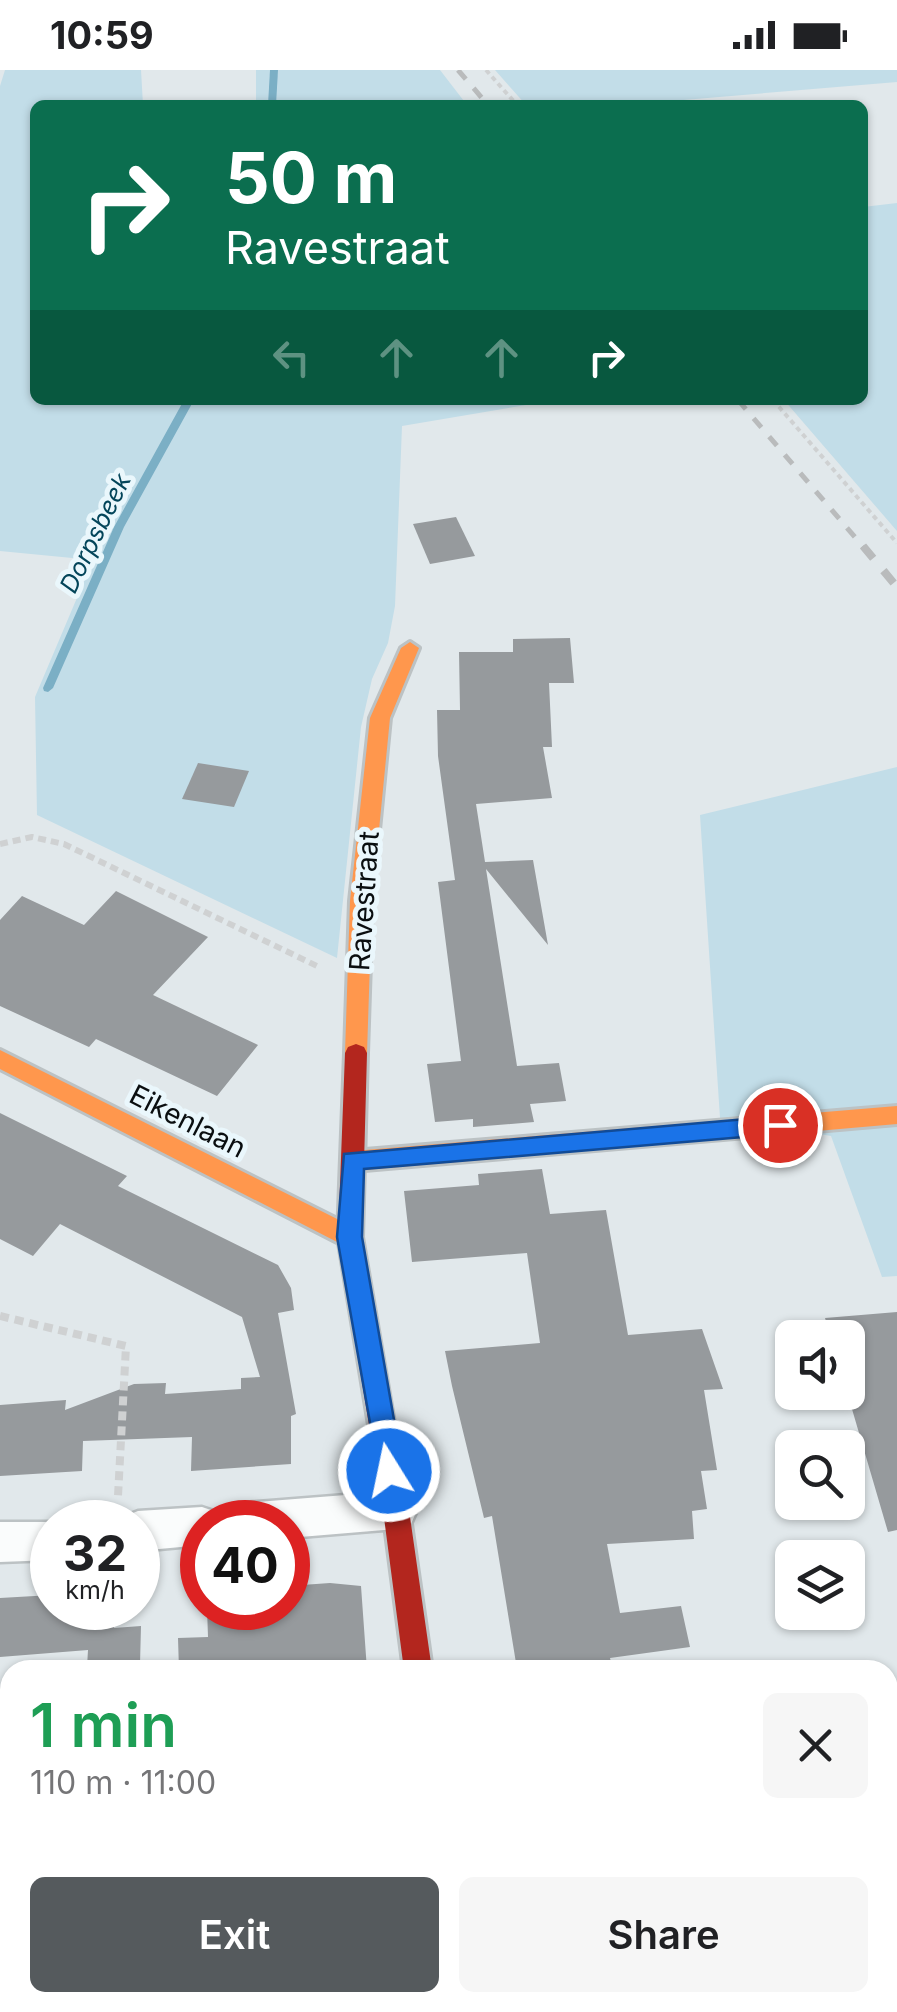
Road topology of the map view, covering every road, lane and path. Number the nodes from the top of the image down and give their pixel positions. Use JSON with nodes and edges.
{"nodes":[{"id":1,"x":486,"y":70,"type":"edge"},
{"id":2,"x":513,"y":100,"type":"edge"},
{"id":3,"x":777,"y":405,"type":"edge"},
{"id":4,"x":897,"y":543,"type":"edge"},
{"id":5,"x":410,"y":648,"type":"dead end"},
{"id":6,"x":0,"y":844,"type":"edge"},
{"id":7,"x":358,"y":986,"type":"junction"},
{"id":8,"x":0,"y":1059,"type":"edge"},
{"id":9,"x":897,"y":1115,"type":"edge"},
{"id":10,"x":353,"y":1161,"type":"junction"},
{"id":11,"x":350,"y":1237,"type":"junction"},
{"id":12,"x":0,"y":1316,"type":"edge"},
{"id":13,"x":128,"y":1500,"type":"edge"},
{"id":14,"x":396,"y":1510,"type":"junction"},
{"id":15,"x":310,"y":1517,"type":"edge"},
{"id":16,"x":30,"y":1541,"type":"edge"},
{"id":17,"x":0,"y":1542,"type":"edge"},
{"id":18,"x":417,"y":1660,"type":"edge"}],
"edges":[{"from":1,"to":2,"type":"path"},
{"from":3,"to":4,"type":"path"},
{"from":5,"to":7,"type":"street","name":"Ravestraat"},
{"from":6,"to":7,"type":"path"},
{"from":7,"to":10,"type":"street","name":"Ravestraat"},
{"from":8,"to":11,"type":"street","name":"Eikenlaan"},
{"from":9,"to":10,"type":"street"},
{"from":10,"to":11,"type":"street","name":"Ravestraat"},
{"from":11,"to":14,"type":"street","name":"Ravestraat"},
{"from":12,"to":13,"type":"path"},
{"from":14,"to":15,"type":"street"},
{"from":14,"to":18,"type":"street","name":"Ravestraat"},
{"from":16,"to":17,"type":"street"}]}
